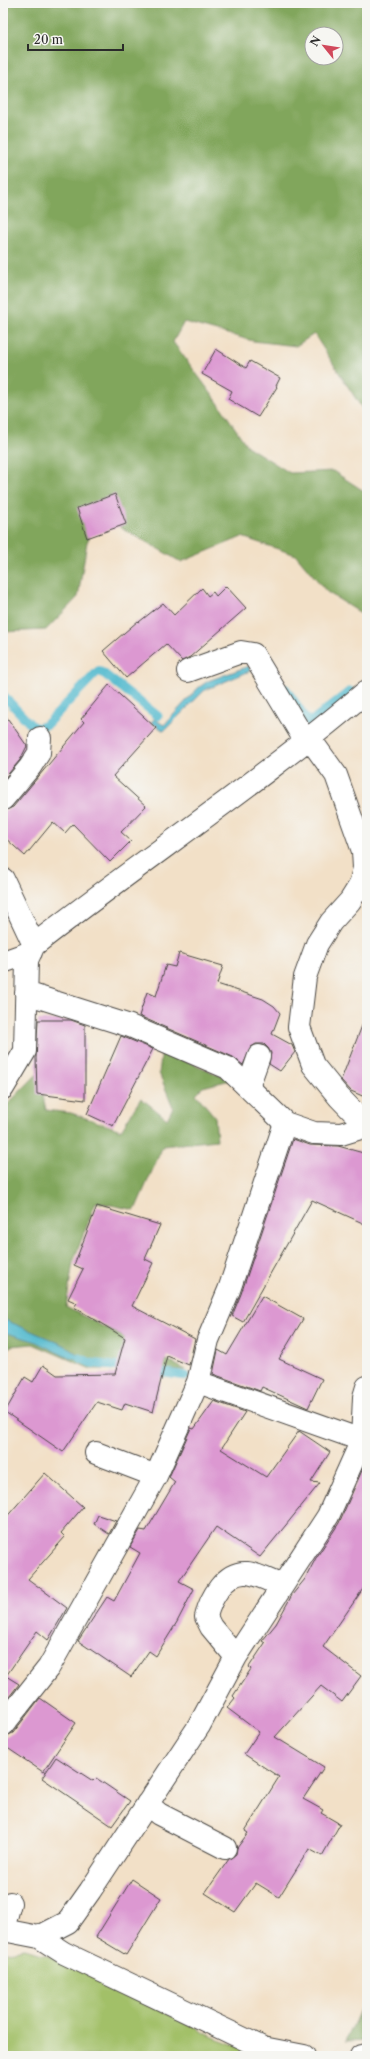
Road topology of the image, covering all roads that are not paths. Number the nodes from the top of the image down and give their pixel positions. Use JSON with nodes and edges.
{"nodes":[{"id":1,"x":188,"y":671,"type":"dead end"},
{"id":2,"x":367,"y":691,"type":"edge"},
{"id":3,"x":40,"y":738,"type":"dead end"},
{"id":4,"x":308,"y":740,"type":"junction"},
{"id":5,"x":3,"y":799,"type":"edge"},
{"id":6,"x":3,"y":880,"type":"edge"},
{"id":7,"x":32,"y":949,"type":"junction"},
{"id":8,"x":3,"y":962,"type":"edge"},
{"id":9,"x":26,"y":993,"type":"junction"},
{"id":10,"x":259,"y":1056,"type":"dead end"},
{"id":11,"x":248,"y":1087,"type":"junction"},
{"id":12,"x":3,"y":1088,"type":"edge"},
{"id":13,"x":285,"y":1123,"type":"junction"},
{"id":14,"x":366,"y":1126,"type":"edge"},
{"id":15,"x":198,"y":1382,"type":"junction"},
{"id":16,"x":367,"y":1387,"type":"edge"},
{"id":17,"x":364,"y":1441,"type":"edge"},
{"id":18,"x":96,"y":1453,"type":"dead end"},
{"id":19,"x":156,"y":1476,"type":"junction"},
{"id":20,"x":282,"y":1586,"type":"junction"},
{"id":21,"x":236,"y":1657,"type":"junction"},
{"id":22,"x":3,"y":1725,"type":"edge"},
{"id":23,"x":147,"y":1804,"type":"junction"},
{"id":24,"x":224,"y":1848,"type":"dead end"},
{"id":25,"x":10,"y":1903,"type":"dead end"},
{"id":26,"x":3,"y":1930,"type":"edge"},
{"id":27,"x":40,"y":1937,"type":"junction"},
{"id":28,"x":367,"y":2055,"type":"edge"},
{"id":29,"x":304,"y":2056,"type":"edge"},
{"id":30,"x":361,"y":2056,"type":"edge"}],
"edges":[{"from":1,"to":4,"type":"street"},
{"from":2,"to":4,"type":"street"},
{"from":3,"to":5,"type":"street"},
{"from":4,"to":7,"type":"street"},
{"from":4,"to":14,"type":"street"},
{"from":6,"to":7,"type":"street"},
{"from":7,"to":8,"type":"street"},
{"from":7,"to":9,"type":"street"},
{"from":9,"to":11,"type":"street"},
{"from":9,"to":12,"type":"street"},
{"from":10,"to":11,"type":"street"},
{"from":11,"to":13,"type":"street"},
{"from":13,"to":14,"type":"street"},
{"from":13,"to":15,"type":"street"},
{"from":15,"to":17,"type":"street"},
{"from":15,"to":19,"type":"street"},
{"from":16,"to":17,"type":"street"},
{"from":17,"to":20,"type":"street"},
{"from":18,"to":19,"type":"street"},
{"from":19,"to":22,"type":"street"},
{"from":20,"to":21,"type":"street"},
{"from":20,"to":21,"type":"street"},
{"from":21,"to":23,"type":"street"},
{"from":23,"to":24,"type":"street"},
{"from":23,"to":27,"type":"street"},
{"from":25,"to":26,"type":"street"},
{"from":26,"to":27,"type":"street"},
{"from":27,"to":29,"type":"street"},
{"from":28,"to":30,"type":"street"}]}
